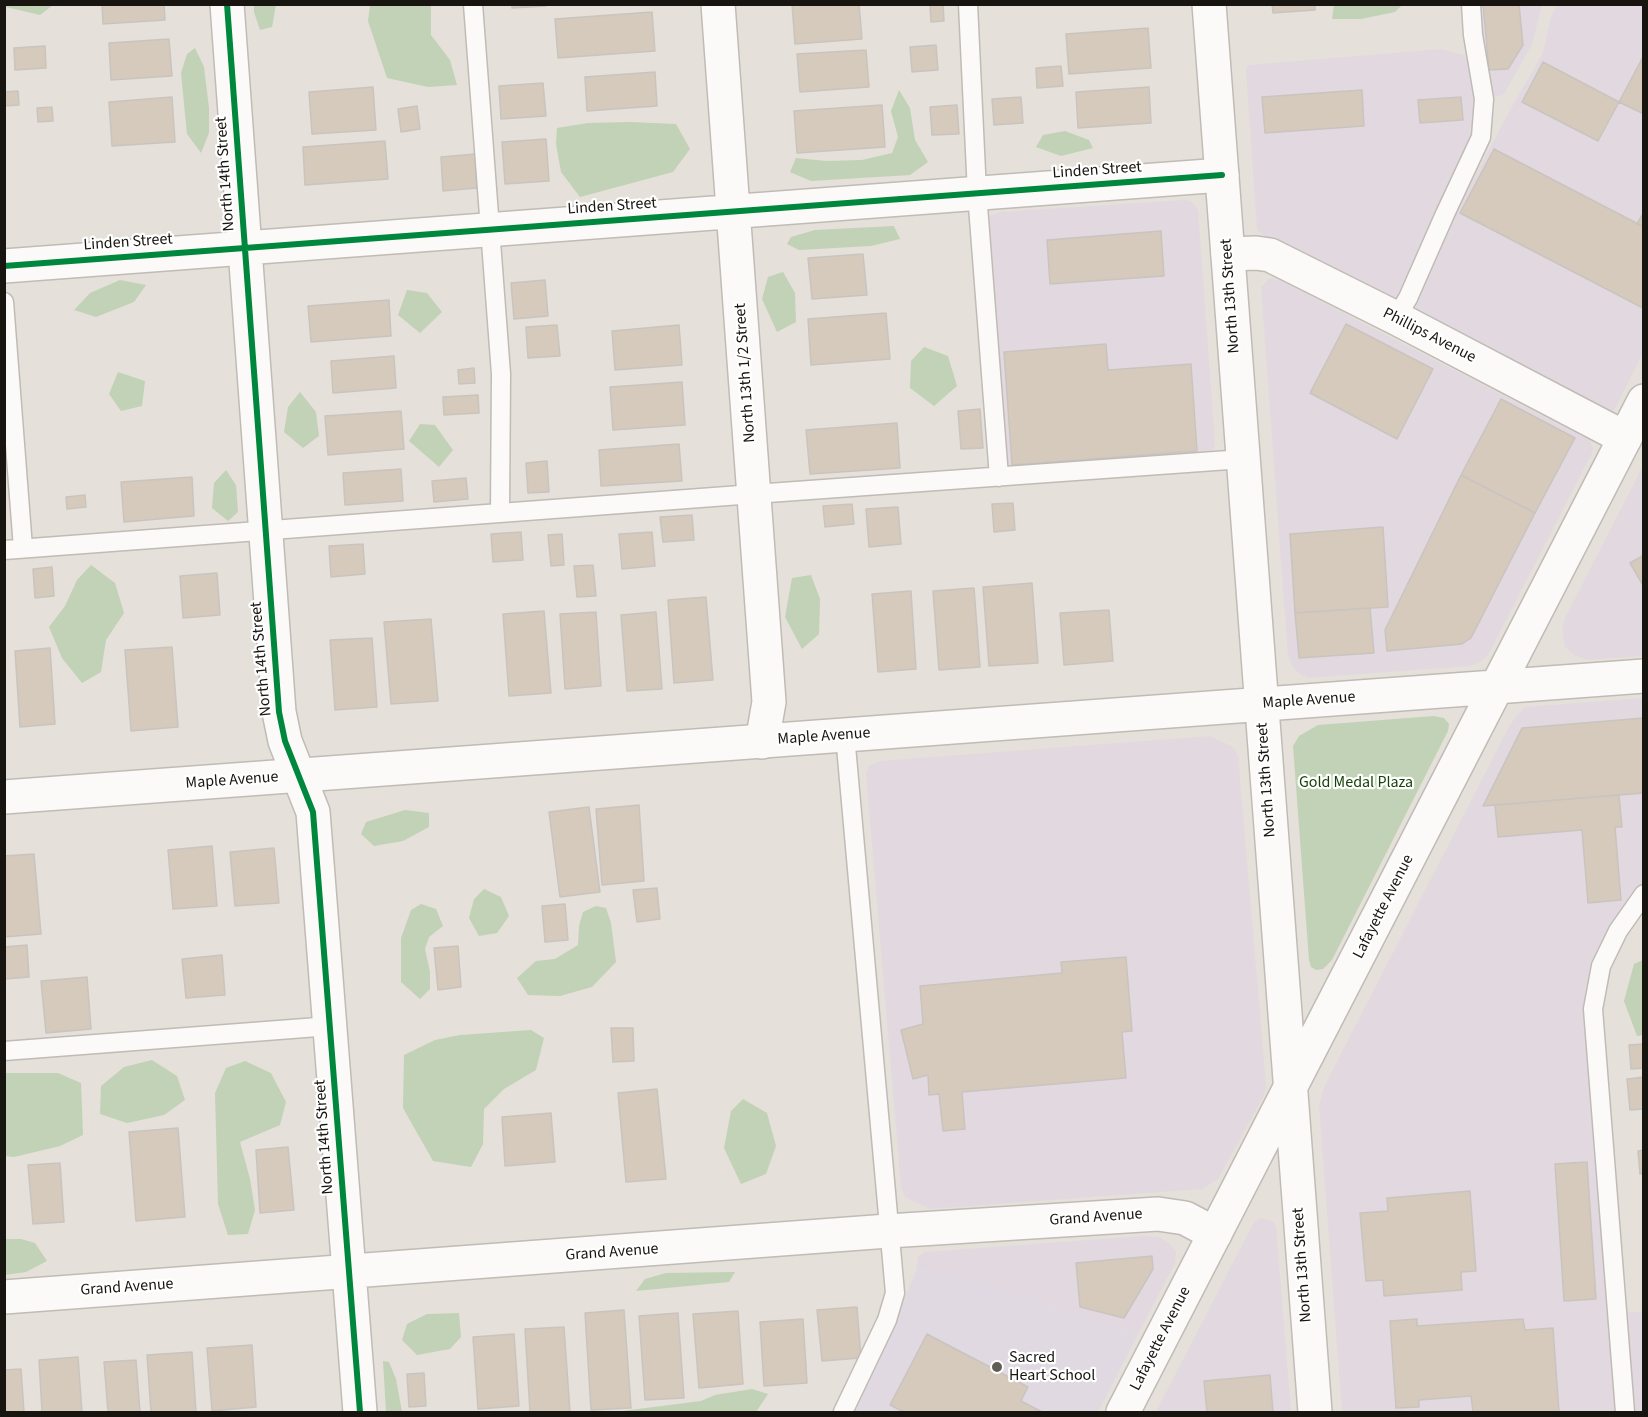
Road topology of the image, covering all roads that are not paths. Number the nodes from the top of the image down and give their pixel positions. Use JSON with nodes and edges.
{"nodes":[{"id":1,"x":227,"y":4,"type":"edge"},
{"id":2,"x":473,"y":4,"type":"edge"},
{"id":3,"x":718,"y":4,"type":"edge"},
{"id":4,"x":968,"y":4,"type":"edge"},
{"id":5,"x":1209,"y":4,"type":"edge"},
{"id":6,"x":1471,"y":4,"type":"edge"},
{"id":7,"x":1222,"y":175,"type":"junction"},
{"id":8,"x":977,"y":193,"type":"junction"},
{"id":9,"x":734,"y":211,"type":"junction"},
{"id":10,"x":491,"y":229,"type":"junction"},
{"id":11,"x":245,"y":248,"type":"junction"},
{"id":12,"x":1228,"y":254,"type":"junction"},
{"id":13,"x":4,"y":266,"type":"edge"},
{"id":14,"x":4,"y":302,"type":"edge"},
{"id":15,"x":1396,"y":318,"type":"junction"},
{"id":16,"x":1644,"y":401,"type":"edge"},
{"id":17,"x":1625,"y":438,"type":"junction"},
{"id":18,"x":1243,"y":459,"type":"junction"},
{"id":19,"x":999,"y":477,"type":"junction"},
{"id":20,"x":754,"y":494,"type":"junction"},
{"id":21,"x":500,"y":512,"type":"junction"},
{"id":22,"x":266,"y":530,"type":"junction"},
{"id":23,"x":24,"y":548,"type":"junction"},
{"id":24,"x":4,"y":550,"type":"edge"},
{"id":25,"x":1644,"y":676,"type":"edge"},
{"id":26,"x":1497,"y":687,"type":"junction"},
{"id":27,"x":1261,"y":705,"type":"junction"},
{"id":28,"x":845,"y":735,"type":"junction"},
{"id":29,"x":762,"y":742,"type":"junction"},
{"id":30,"x":299,"y":776,"type":"junction"},
{"id":31,"x":4,"y":797,"type":"edge"},
{"id":32,"x":1644,"y":894,"type":"edge"},
{"id":33,"x":331,"y":1026,"type":"junction"},
{"id":34,"x":4,"y":1051,"type":"edge"},
{"id":35,"x":1290,"y":1088,"type":"junction"},
{"id":36,"x":888,"y":1231,"type":"junction"},
{"id":37,"x":1215,"y":1234,"type":"junction"},
{"id":38,"x":349,"y":1272,"type":"junction"},
{"id":39,"x":4,"y":1297,"type":"edge"},
{"id":40,"x":360,"y":1413,"type":"edge"},
{"id":41,"x":843,"y":1413,"type":"edge"},
{"id":42,"x":1123,"y":1413,"type":"edge"},
{"id":43,"x":1315,"y":1413,"type":"edge"},
{"id":44,"x":1625,"y":1413,"type":"edge"}],
"edges":[{"from":1,"to":11,"type":"street","name":"North 14th Street"},
{"from":2,"to":10,"type":"lane"},
{"from":3,"to":9,"type":"street","name":"North 13th 1/2 Street"},
{"from":4,"to":8,"type":"lane"},
{"from":5,"to":7,"type":"street","name":"North 13th Street"},
{"from":6,"to":15,"type":"lane"},
{"from":7,"to":8,"type":"street","name":"Linden Street"},
{"from":7,"to":12,"type":"street","name":"North 13th Street"},
{"from":8,"to":9,"type":"street","name":"Linden Street"},
{"from":8,"to":19,"type":"lane"},
{"from":9,"to":10,"type":"street","name":"Linden Street"},
{"from":9,"to":20,"type":"street","name":"North 13th 1/2 Street"},
{"from":10,"to":11,"type":"street","name":"Linden Street"},
{"from":10,"to":21,"type":"lane"},
{"from":11,"to":13,"type":"street","name":"Linden Street"},
{"from":11,"to":22,"type":"street","name":"North 14th Street"},
{"from":12,"to":15,"type":"street","name":"Phillips Avenue"},
{"from":12,"to":18,"type":"street","name":"North 13th Street"},
{"from":14,"to":23,"type":"lane"},
{"from":15,"to":17,"type":"street","name":"Phillips Avenue"},
{"from":16,"to":17,"type":"street","name":"Lafayette Avenue"},
{"from":17,"to":26,"type":"street","name":"Lafayette Avenue"},
{"from":18,"to":19,"type":"lane"},
{"from":18,"to":27,"type":"street","name":"North 13th Street"},
{"from":19,"to":20,"type":"lane"},
{"from":20,"to":21,"type":"lane"},
{"from":20,"to":29,"type":"street","name":"North 13th 1/2 Street"},
{"from":21,"to":22,"type":"lane"},
{"from":22,"to":23,"type":"lane"},
{"from":22,"to":30,"type":"street","name":"North 14th Street"},
{"from":23,"to":24,"type":"lane"},
{"from":25,"to":26,"type":"street","name":"Maple Avenue"},
{"from":26,"to":27,"type":"street","name":"Maple Avenue"},
{"from":26,"to":35,"type":"street","name":"Lafayette Avenue"},
{"from":27,"to":28,"type":"street","name":"Maple Avenue"},
{"from":27,"to":35,"type":"street","name":"North 13th Street"},
{"from":28,"to":29,"type":"street","name":"Maple Avenue"},
{"from":28,"to":36,"type":"lane"},
{"from":29,"to":30,"type":"street","name":"Maple Avenue"},
{"from":30,"to":31,"type":"street","name":"Maple Avenue"},
{"from":30,"to":33,"type":"street","name":"North 14th Street"},
{"from":32,"to":44,"type":"lane"},
{"from":33,"to":34,"type":"lane"},
{"from":33,"to":38,"type":"street","name":"North 14th Street"},
{"from":35,"to":37,"type":"street","name":"Lafayette Avenue"},
{"from":35,"to":43,"type":"street","name":"North 13th Street"},
{"from":36,"to":37,"type":"street","name":"Grand Avenue"},
{"from":36,"to":38,"type":"street","name":"Grand Avenue"},
{"from":36,"to":41,"type":"lane"},
{"from":37,"to":42,"type":"street","name":"Lafayette Avenue"},
{"from":38,"to":39,"type":"street","name":"Grand Avenue"},
{"from":38,"to":40,"type":"street","name":"North 14th Street"}]}
